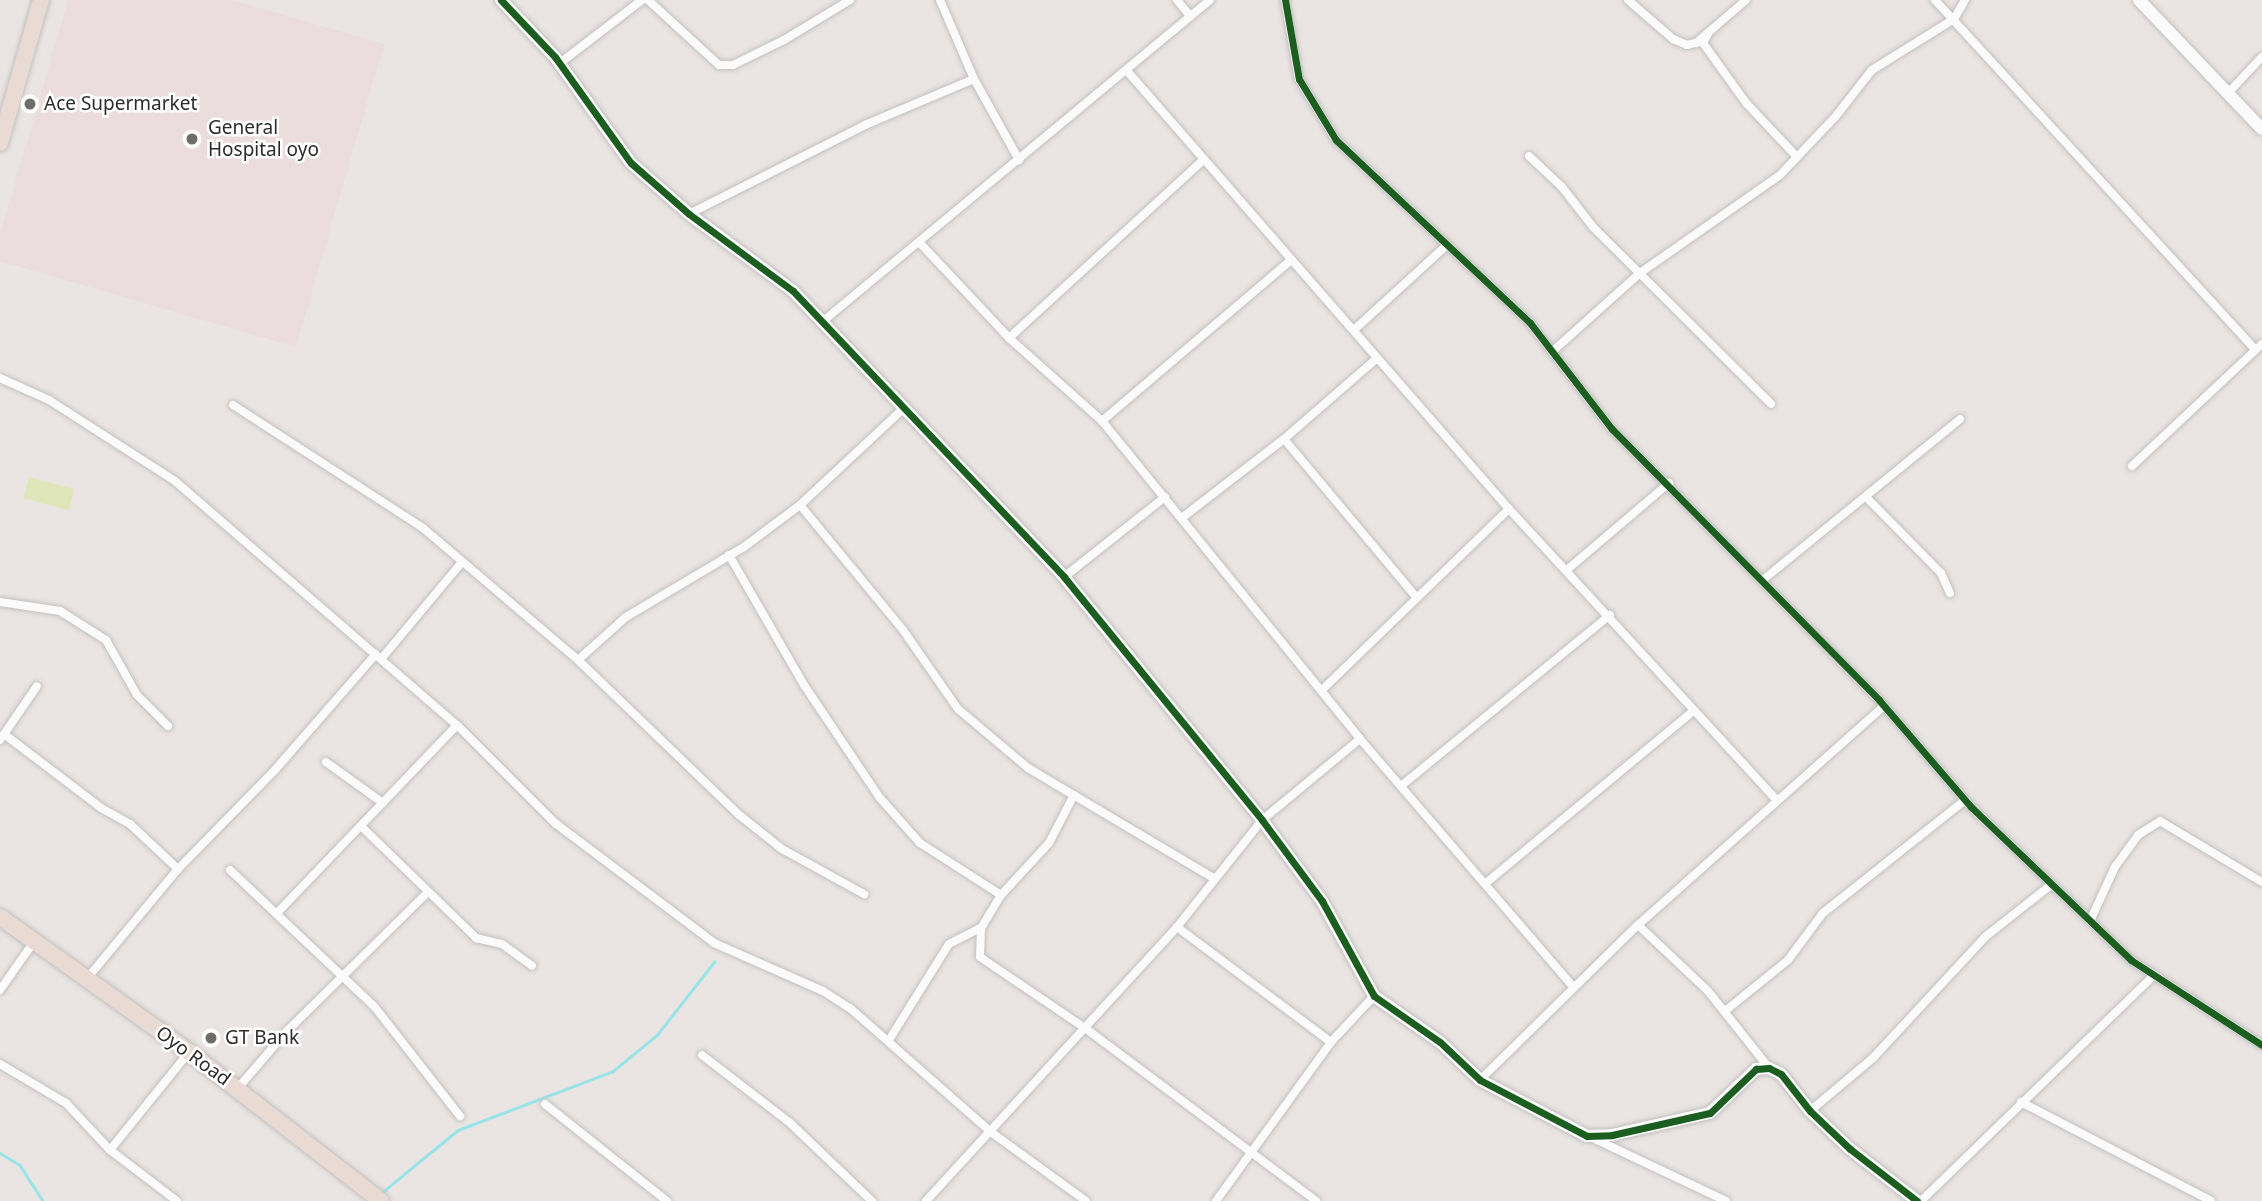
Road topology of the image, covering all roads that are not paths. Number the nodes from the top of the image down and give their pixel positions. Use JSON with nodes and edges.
{"nodes":[{"id":1,"x":41,"y":0,"type":"edge"},
{"id":2,"x":501,"y":0,"type":"edge"},
{"id":3,"x":642,"y":0,"type":"edge"},
{"id":4,"x":648,"y":0,"type":"edge"},
{"id":5,"x":850,"y":0,"type":"edge"},
{"id":6,"x":940,"y":0,"type":"edge"},
{"id":7,"x":1177,"y":0,"type":"edge"},
{"id":8,"x":1210,"y":0,"type":"edge"},
{"id":9,"x":1286,"y":0,"type":"edge"},
{"id":10,"x":1628,"y":0,"type":"edge"},
{"id":11,"x":1746,"y":0,"type":"edge"},
{"id":12,"x":1935,"y":0,"type":"edge"},
{"id":13,"x":1965,"y":0,"type":"edge"},
{"id":14,"x":2139,"y":0,"type":"edge"},
{"id":15,"x":1190,"y":16,"type":"junction"},
{"id":16,"x":1954,"y":19,"type":"junction"},
{"id":17,"x":1709,"y":32,"type":"junction"},
{"id":18,"x":2262,"y":57,"type":"edge"},
{"id":19,"x":560,"y":63,"type":"junction"},
{"id":20,"x":1128,"y":72,"type":"junction"},
{"id":21,"x":974,"y":79,"type":"junction"},
{"id":22,"x":2229,"y":92,"type":"junction"},
{"id":23,"x":2262,"y":129,"type":"edge"},
{"id":24,"x":0,"y":143,"type":"edge"},
{"id":25,"x":1530,"y":156,"type":"dead end"},
{"id":26,"x":1797,"y":157,"type":"junction"},
{"id":27,"x":1018,"y":160,"type":"junction"},
{"id":28,"x":1203,"y":160,"type":"junction"},
{"id":29,"x":688,"y":214,"type":"junction"},
{"id":30,"x":919,"y":242,"type":"junction"},
{"id":31,"x":1446,"y":246,"type":"junction"},
{"id":32,"x":1290,"y":261,"type":"junction"},
{"id":33,"x":1640,"y":273,"type":"junction"},
{"id":34,"x":822,"y":322,"type":"junction"},
{"id":35,"x":1356,"y":329,"type":"junction"},
{"id":36,"x":1009,"y":338,"type":"junction"},
{"id":37,"x":2258,"y":347,"type":"edge"},
{"id":38,"x":1554,"y":350,"type":"junction"},
{"id":39,"x":1376,"y":359,"type":"junction"},
{"id":40,"x":0,"y":378,"type":"edge"},
{"id":41,"x":1771,"y":404,"type":"dead end"},
{"id":42,"x":233,"y":405,"type":"dead end"},
{"id":43,"x":902,"y":410,"type":"junction"},
{"id":44,"x":1960,"y":419,"type":"dead end"},
{"id":45,"x":1102,"y":421,"type":"junction"},
{"id":46,"x":1284,"y":439,"type":"junction"},
{"id":47,"x":2132,"y":466,"type":"dead end"},
{"id":48,"x":1669,"y":483,"type":"junction"},
{"id":49,"x":1165,"y":497,"type":"junction"},
{"id":50,"x":1866,"y":497,"type":"junction"},
{"id":51,"x":800,"y":505,"type":"junction"},
{"id":52,"x":1509,"y":509,"type":"junction"},
{"id":53,"x":1182,"y":517,"type":"junction"},
{"id":54,"x":729,"y":555,"type":"junction"},
{"id":55,"x":462,"y":562,"type":"junction"},
{"id":56,"x":1568,"y":569,"type":"junction"},
{"id":57,"x":1064,"y":577,"type":"junction"},
{"id":58,"x":1764,"y":579,"type":"junction"},
{"id":59,"x":1950,"y":593,"type":"dead end"},
{"id":60,"x":1417,"y":598,"type":"junction"},
{"id":61,"x":0,"y":602,"type":"edge"},
{"id":62,"x":1610,"y":615,"type":"junction"},
{"id":63,"x":379,"y":656,"type":"junction"},
{"id":64,"x":578,"y":660,"type":"junction"},
{"id":65,"x":37,"y":686,"type":"dead end"},
{"id":66,"x":1323,"y":689,"type":"junction"},
{"id":67,"x":1884,"y":706,"type":"junction"},
{"id":68,"x":1692,"y":712,"type":"junction"},
{"id":69,"x":457,"y":725,"type":"junction"},
{"id":70,"x":168,"y":726,"type":"dead end"},
{"id":71,"x":2,"y":737,"type":"edge"},
{"id":72,"x":1360,"y":739,"type":"junction"},
{"id":73,"x":326,"y":762,"type":"dead end"},
{"id":74,"x":1401,"y":786,"type":"junction"},
{"id":75,"x":1074,"y":795,"type":"junction"},
{"id":76,"x":1776,"y":799,"type":"junction"},
{"id":77,"x":1965,"y":800,"type":"junction"},
{"id":78,"x":383,"y":803,"type":"junction"},
{"id":79,"x":1262,"y":820,"type":"junction"},
{"id":80,"x":361,"y":826,"type":"junction"},
{"id":81,"x":178,"y":869,"type":"junction"},
{"id":82,"x":230,"y":870,"type":"dead end"},
{"id":83,"x":1215,"y":879,"type":"junction"},
{"id":84,"x":2262,"y":882,"type":"edge"},
{"id":85,"x":1486,"y":883,"type":"junction"},
{"id":86,"x":2052,"y":884,"type":"junction"},
{"id":87,"x":426,"y":894,"type":"junction"},
{"id":88,"x":864,"y":894,"type":"dead end"},
{"id":89,"x":1001,"y":895,"type":"junction"},
{"id":90,"x":277,"y":913,"type":"junction"},
{"id":91,"x":0,"y":917,"type":"edge"},
{"id":92,"x":2090,"y":921,"type":"junction"},
{"id":93,"x":1638,"y":925,"type":"junction"},
{"id":94,"x":1177,"y":927,"type":"junction"},
{"id":95,"x":981,"y":928,"type":"junction"},
{"id":96,"x":33,"y":943,"type":"junction"},
{"id":97,"x":532,"y":966,"type":"dead end"},
{"id":98,"x":342,"y":977,"type":"junction"},
{"id":99,"x":2152,"y":977,"type":"junction"},
{"id":100,"x":85,"y":981,"type":"junction"},
{"id":101,"x":1573,"y":987,"type":"junction"},
{"id":102,"x":0,"y":990,"type":"edge"},
{"id":103,"x":1374,"y":996,"type":"junction"},
{"id":104,"x":1725,"y":1011,"type":"junction"},
{"id":105,"x":1085,"y":1028,"type":"junction"},
{"id":106,"x":890,"y":1040,"type":"junction"},
{"id":107,"x":1331,"y":1042,"type":"junction"},
{"id":108,"x":2262,"y":1045,"type":"edge"},
{"id":109,"x":189,"y":1052,"type":"junction"},
{"id":110,"x":702,"y":1055,"type":"dead end"},
{"id":111,"x":0,"y":1064,"type":"edge"},
{"id":112,"x":1769,"y":1068,"type":"junction"},
{"id":113,"x":1480,"y":1080,"type":"junction"},
{"id":114,"x":237,"y":1089,"type":"junction"},
{"id":115,"x":2021,"y":1102,"type":"junction"},
{"id":116,"x":545,"y":1104,"type":"dead end"},
{"id":117,"x":1810,"y":1111,"type":"junction"},
{"id":118,"x":460,"y":1116,"type":"dead end"},
{"id":119,"x":990,"y":1132,"type":"junction"},
{"id":120,"x":1587,"y":1136,"type":"junction"},
{"id":121,"x":110,"y":1150,"type":"junction"},
{"id":122,"x":1250,"y":1153,"type":"junction"},
{"id":123,"x":177,"y":1201,"type":"edge"},
{"id":124,"x":382,"y":1201,"type":"edge"},
{"id":125,"x":667,"y":1201,"type":"edge"},
{"id":126,"x":872,"y":1201,"type":"edge"},
{"id":127,"x":926,"y":1201,"type":"edge"},
{"id":128,"x":1086,"y":1201,"type":"edge"},
{"id":129,"x":1216,"y":1201,"type":"edge"},
{"id":130,"x":1316,"y":1201,"type":"edge"},
{"id":131,"x":1726,"y":1201,"type":"edge"},
{"id":132,"x":1919,"y":1201,"type":"edge"},
{"id":133,"x":2211,"y":1201,"type":"edge"}],
"edges":[{"from":1,"to":24,"type":"highway"},
{"from":2,"to":19,"type":"street"},
{"from":3,"to":19,"type":"street"},
{"from":4,"to":5,"type":"street"},
{"from":6,"to":21,"type":"street"},
{"from":7,"to":15,"type":"street"},
{"from":8,"to":15,"type":"street"},
{"from":9,"to":31,"type":"street"},
{"from":10,"to":17,"type":"street"},
{"from":11,"to":17,"type":"street"},
{"from":12,"to":16,"type":"street"},
{"from":13,"to":16,"type":"street"},
{"from":14,"to":22,"type":"street"},
{"from":15,"to":20,"type":"street"},
{"from":16,"to":26,"type":"street"},
{"from":16,"to":37,"type":"street"},
{"from":17,"to":26,"type":"street"},
{"from":18,"to":22,"type":"street"},
{"from":19,"to":29,"type":"street"},
{"from":20,"to":27,"type":"street"},
{"from":20,"to":28,"type":"street"},
{"from":21,"to":27,"type":"street"},
{"from":21,"to":29,"type":"street"},
{"from":22,"to":23,"type":"street"},
{"from":25,"to":33,"type":"street"},
{"from":26,"to":33,"type":"street"},
{"from":27,"to":30,"type":"street"},
{"from":28,"to":32,"type":"street"},
{"from":28,"to":36,"type":"street"},
{"from":29,"to":34,"type":"street"},
{"from":30,"to":34,"type":"street"},
{"from":30,"to":36,"type":"street"},
{"from":31,"to":35,"type":"street"},
{"from":31,"to":38,"type":"street"},
{"from":32,"to":35,"type":"street"},
{"from":32,"to":45,"type":"street"},
{"from":33,"to":38,"type":"street"},
{"from":33,"to":41,"type":"street"},
{"from":34,"to":43,"type":"street"},
{"from":35,"to":39,"type":"street"},
{"from":36,"to":45,"type":"street"},
{"from":37,"to":47,"type":"street"},
{"from":38,"to":48,"type":"street"},
{"from":39,"to":46,"type":"street"},
{"from":39,"to":52,"type":"street"},
{"from":40,"to":63,"type":"street"},
{"from":42,"to":55,"type":"street"},
{"from":43,"to":51,"type":"street"},
{"from":43,"to":57,"type":"street"},
{"from":44,"to":50,"type":"street"},
{"from":45,"to":49,"type":"street"},
{"from":46,"to":53,"type":"street"},
{"from":46,"to":60,"type":"street"},
{"from":48,"to":56,"type":"street"},
{"from":48,"to":58,"type":"street"},
{"from":49,"to":53,"type":"street"},
{"from":49,"to":57,"type":"street"},
{"from":50,"to":58,"type":"street"},
{"from":50,"to":59,"type":"street"},
{"from":51,"to":54,"type":"street"},
{"from":51,"to":75,"type":"street"},
{"from":52,"to":56,"type":"street"},
{"from":52,"to":60,"type":"street"},
{"from":53,"to":66,"type":"street"},
{"from":54,"to":64,"type":"street"},
{"from":54,"to":89,"type":"street"},
{"from":55,"to":63,"type":"street"},
{"from":55,"to":64,"type":"street"},
{"from":56,"to":62,"type":"street"},
{"from":57,"to":79,"type":"street"},
{"from":58,"to":67,"type":"street"},
{"from":60,"to":66,"type":"street"},
{"from":61,"to":70,"type":"street"},
{"from":62,"to":68,"type":"street"},
{"from":62,"to":74,"type":"street"},
{"from":63,"to":69,"type":"street"},
{"from":63,"to":81,"type":"street"},
{"from":64,"to":88,"type":"street"},
{"from":65,"to":71,"type":"street"},
{"from":66,"to":72,"type":"street"},
{"from":67,"to":76,"type":"street"},
{"from":67,"to":77,"type":"street"},
{"from":68,"to":76,"type":"street"},
{"from":68,"to":85,"type":"street"},
{"from":69,"to":78,"type":"street"},
{"from":69,"to":106,"type":"street"},
{"from":71,"to":81,"type":"street"},
{"from":72,"to":74,"type":"street"},
{"from":72,"to":79,"type":"street"},
{"from":73,"to":78,"type":"street"},
{"from":74,"to":85,"type":"street"},
{"from":75,"to":83,"type":"street"},
{"from":75,"to":89,"type":"street"},
{"from":76,"to":93,"type":"street"},
{"from":77,"to":86,"type":"street"},
{"from":77,"to":104,"type":"street"},
{"from":78,"to":80,"type":"street"},
{"from":79,"to":83,"type":"street"},
{"from":79,"to":103,"type":"street"},
{"from":80,"to":87,"type":"street"},
{"from":80,"to":90,"type":"street"},
{"from":81,"to":100,"type":"street"},
{"from":82,"to":90,"type":"street"},
{"from":83,"to":94,"type":"street"},
{"from":84,"to":92,"type":"street"},
{"from":85,"to":101,"type":"street"},
{"from":86,"to":92,"type":"street"},
{"from":86,"to":117,"type":"street"},
{"from":87,"to":97,"type":"street"},
{"from":87,"to":98,"type":"street"},
{"from":89,"to":95,"type":"street"},
{"from":90,"to":98,"type":"street"},
{"from":91,"to":96,"type":"highway","name":"Oyo Road"},
{"from":92,"to":99,"type":"street"},
{"from":93,"to":101,"type":"street"},
{"from":93,"to":104,"type":"street"},
{"from":94,"to":105,"type":"street"},
{"from":94,"to":107,"type":"street"},
{"from":95,"to":105,"type":"street"},
{"from":95,"to":106,"type":"street"},
{"from":96,"to":100,"type":"highway","name":"Oyo Road"},
{"from":96,"to":102,"type":"street"},
{"from":98,"to":114,"type":"street"},
{"from":98,"to":118,"type":"street"},
{"from":99,"to":108,"type":"street"},
{"from":99,"to":115,"type":"street"},
{"from":100,"to":109,"type":"highway","name":"Oyo Road"},
{"from":101,"to":113,"type":"street"},
{"from":103,"to":107,"type":"street"},
{"from":103,"to":113,"type":"street"},
{"from":104,"to":112,"type":"street"},
{"from":105,"to":119,"type":"street"},
{"from":105,"to":122,"type":"street"},
{"from":106,"to":119,"type":"street"},
{"from":107,"to":122,"type":"street"},
{"from":109,"to":114,"type":"highway","name":"Oyo Road"},
{"from":109,"to":121,"type":"street"},
{"from":110,"to":126,"type":"street"},
{"from":111,"to":121,"type":"street"},
{"from":112,"to":117,"type":"street"},
{"from":112,"to":120,"type":"street"},
{"from":113,"to":120,"type":"street"},
{"from":114,"to":124,"type":"highway","name":"Oyo Road"},
{"from":115,"to":132,"type":"street"},
{"from":115,"to":133,"type":"street"},
{"from":116,"to":125,"type":"street"},
{"from":117,"to":132,"type":"street"},
{"from":119,"to":127,"type":"street"},
{"from":119,"to":128,"type":"street"},
{"from":120,"to":131,"type":"street"},
{"from":121,"to":123,"type":"street"},
{"from":122,"to":129,"type":"street"},
{"from":122,"to":130,"type":"street"}]}
